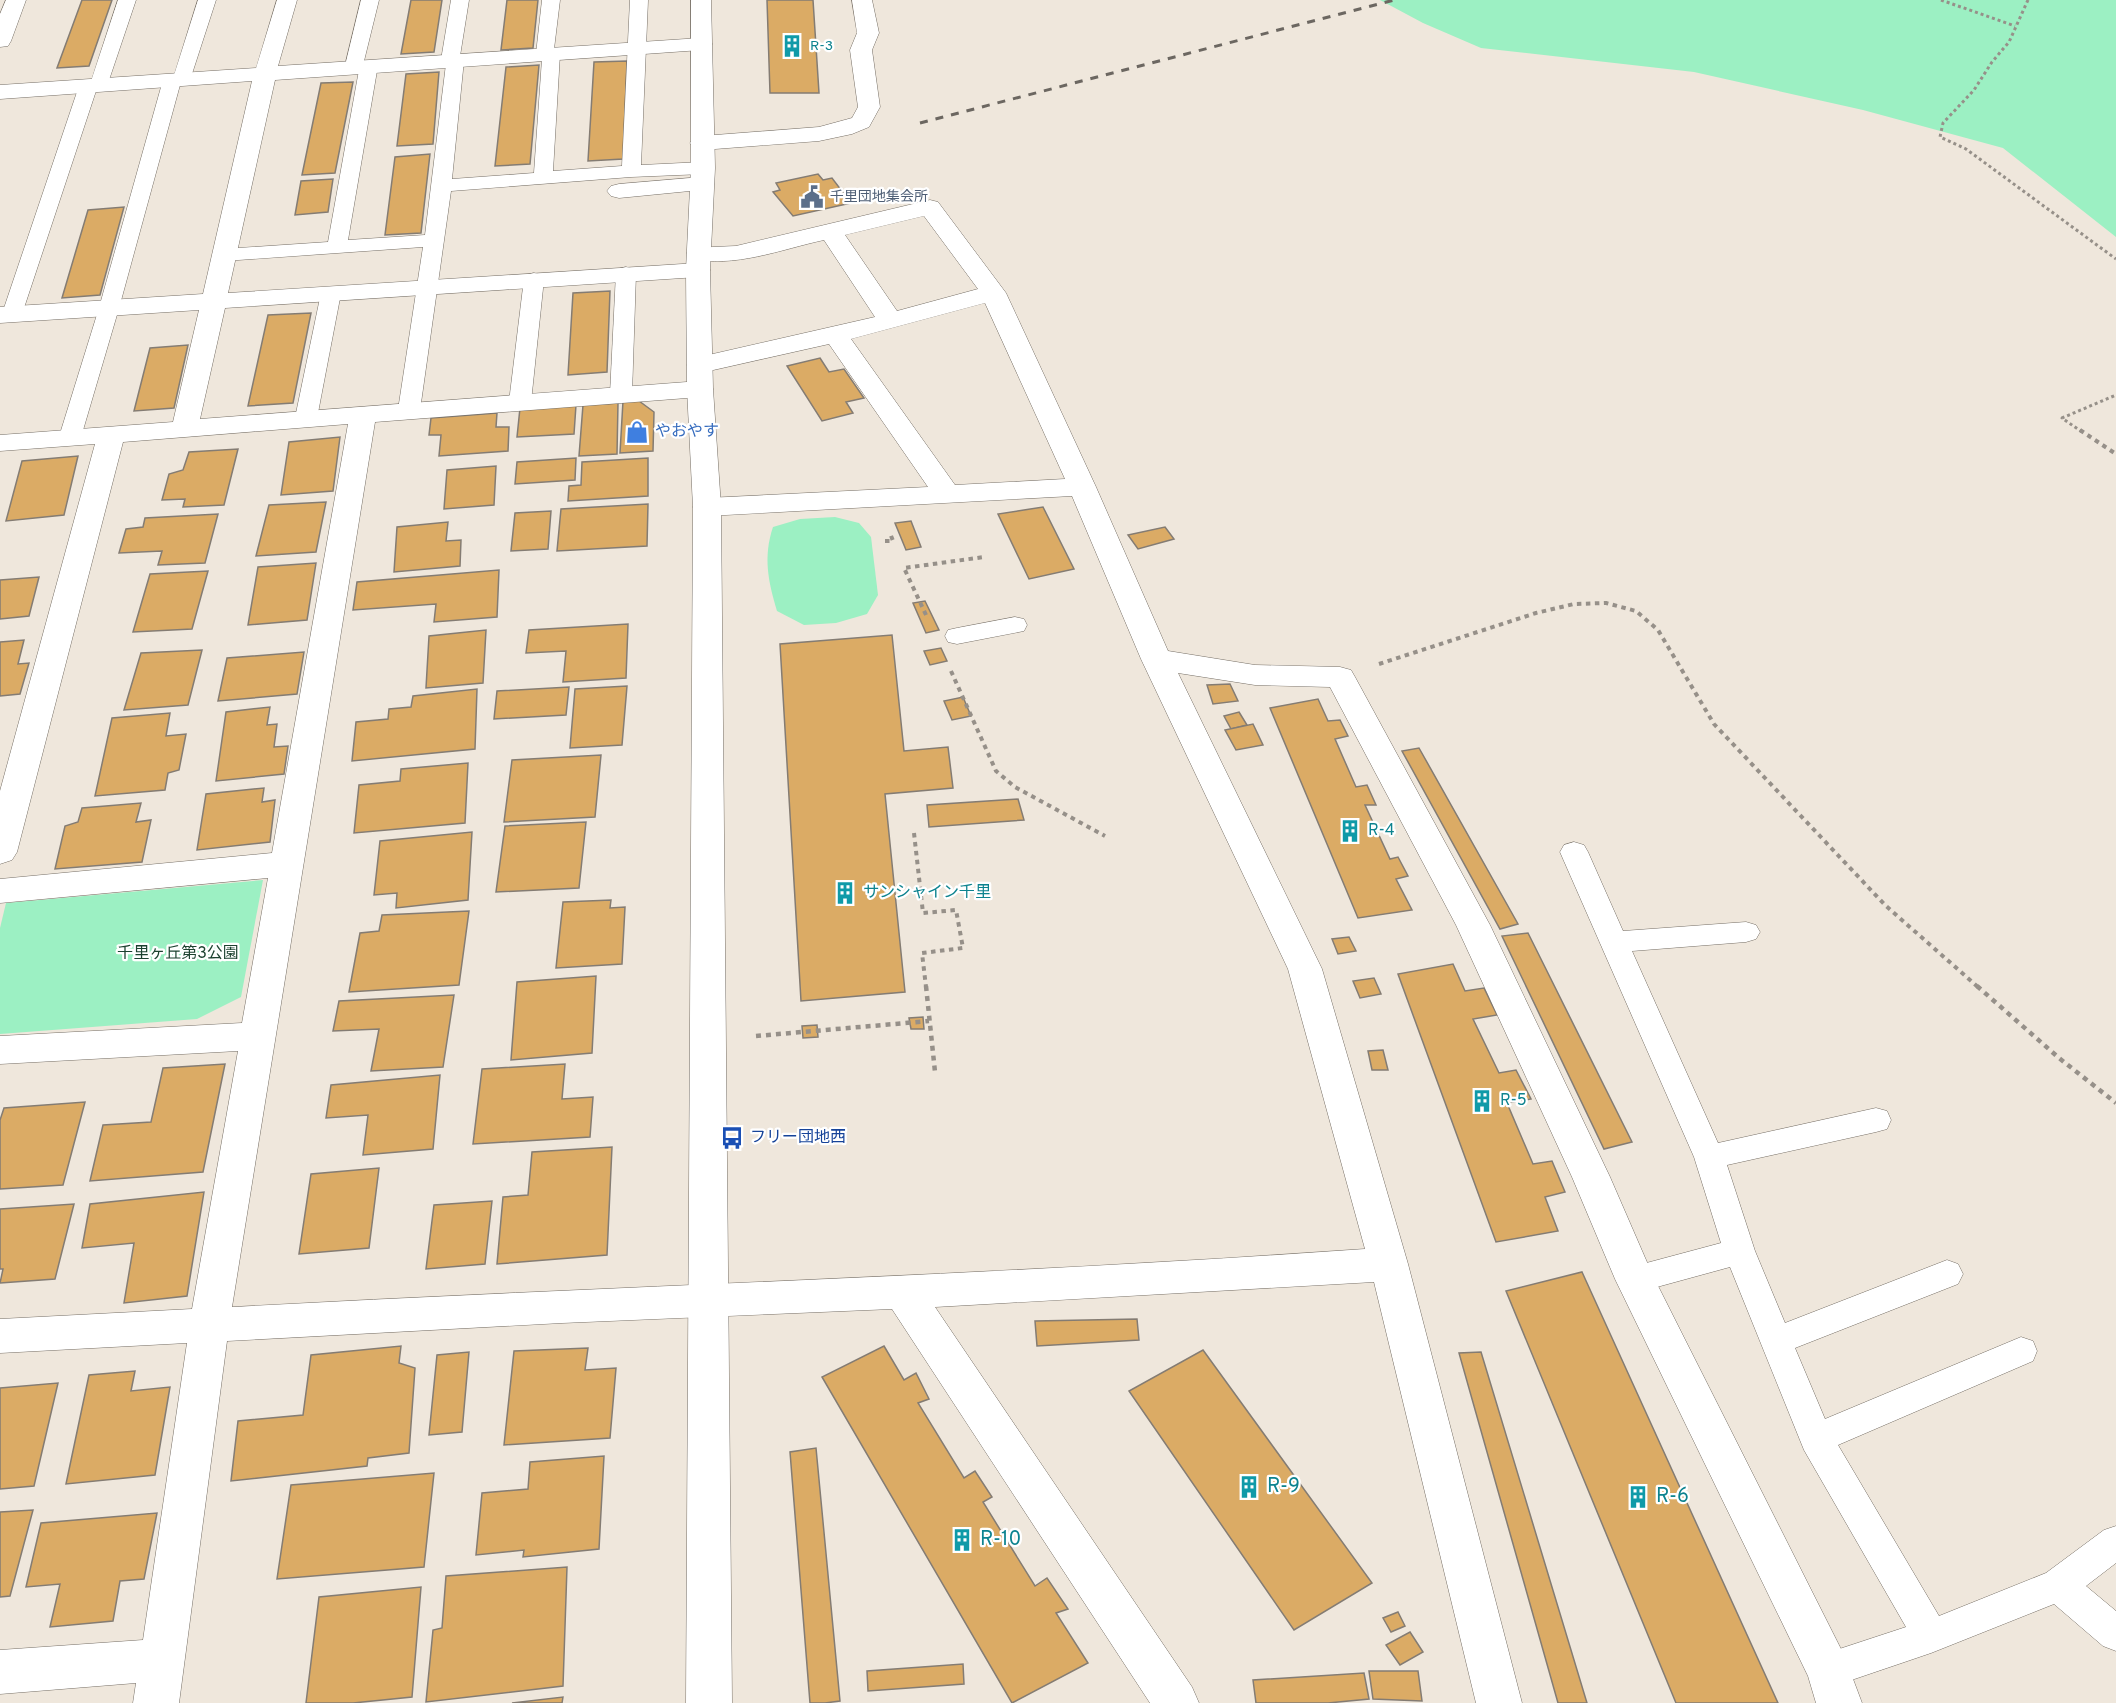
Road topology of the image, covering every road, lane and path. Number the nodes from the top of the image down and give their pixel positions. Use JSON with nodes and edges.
{"nodes":[{"id":1,"x":15,"y":0,"type":"edge"},
{"id":2,"x":127,"y":0,"type":"edge"},
{"id":3,"x":207,"y":0,"type":"edge"},
{"id":4,"x":287,"y":0,"type":"edge"},
{"id":5,"x":370,"y":0,"type":"edge"},
{"id":6,"x":460,"y":0,"type":"edge"},
{"id":7,"x":551,"y":0,"type":"edge"},
{"id":8,"x":639,"y":0,"type":"edge"},
{"id":9,"x":701,"y":0,"type":"edge"},
{"id":10,"x":862,"y":0,"type":"edge"},
{"id":11,"x":1941,"y":0,"type":"edge"},
{"id":12,"x":2028,"y":0,"type":"edge"},
{"id":13,"x":2015,"y":26,"type":"junction"},
{"id":14,"x":0,"y":41,"type":"edge"},
{"id":15,"x":701,"y":44,"type":"junction"},
{"id":16,"x":638,"y":48,"type":"junction"},
{"id":17,"x":548,"y":54,"type":"junction"},
{"id":18,"x":453,"y":60,"type":"junction"},
{"id":19,"x":362,"y":66,"type":"junction"},
{"id":20,"x":265,"y":73,"type":"junction"},
{"id":21,"x":177,"y":80,"type":"junction"},
{"id":22,"x":93,"y":86,"type":"junction"},
{"id":23,"x":0,"y":92,"type":"edge"},
{"id":24,"x":702,"y":143,"type":"junction"},
{"id":25,"x":703,"y":176,"type":"junction"},
{"id":26,"x":543,"y":177,"type":"junction"},
{"id":27,"x":625,"y":181,"type":"junction"},
{"id":28,"x":442,"y":186,"type":"junction"},
{"id":29,"x":830,"y":231,"type":"junction"},
{"id":30,"x":433,"y":240,"type":"junction"},
{"id":31,"x":337,"y":247,"type":"junction"},
{"id":32,"x":224,"y":255,"type":"junction"},
{"id":33,"x":2116,"y":259,"type":"edge"},
{"id":34,"x":698,"y":262,"type":"junction"},
{"id":35,"x":626,"y":273,"type":"junction"},
{"id":36,"x":534,"y":279,"type":"junction"},
{"id":37,"x":426,"y":286,"type":"junction"},
{"id":38,"x":331,"y":293,"type":"junction"},
{"id":39,"x":993,"y":293,"type":"junction"},
{"id":40,"x":215,"y":300,"type":"junction"},
{"id":41,"x":109,"y":308,"type":"junction"},
{"id":42,"x":6,"y":315,"type":"edge"},
{"id":43,"x":890,"y":320,"type":"junction"},
{"id":44,"x":835,"y":334,"type":"junction"},
{"id":45,"x":700,"y":377,"type":"junction"},
{"id":46,"x":621,"y":394,"type":"junction"},
{"id":47,"x":2116,"y":395,"type":"edge"},
{"id":48,"x":520,"y":402,"type":"junction"},
{"id":49,"x":409,"y":410,"type":"junction"},
{"id":50,"x":363,"y":414,"type":"junction"},
{"id":51,"x":306,"y":418,"type":"junction"},
{"id":52,"x":185,"y":428,"type":"junction"},
{"id":53,"x":111,"y":434,"type":"junction"},
{"id":54,"x":70,"y":437,"type":"junction"},
{"id":55,"x":0,"y":443,"type":"edge"},
{"id":56,"x":2116,"y":454,"type":"edge"},
{"id":57,"x":1082,"y":486,"type":"junction"},
{"id":58,"x":948,"y":495,"type":"junction"},
{"id":59,"x":707,"y":507,"type":"junction"},
{"id":60,"x":984,"y":557,"type":"dead end"},
{"id":61,"x":927,"y":619,"type":"dead end"},
{"id":62,"x":1015,"y":626,"type":"dead end"},
{"id":63,"x":957,"y":636,"type":"dead end"},
{"id":64,"x":1156,"y":659,"type":"junction"},
{"id":65,"x":951,"y":669,"type":"dead end"},
{"id":66,"x":1340,"y":677,"type":"junction"},
{"id":67,"x":914,"y":833,"type":"dead end"},
{"id":68,"x":1105,"y":836,"type":"dead end"},
{"id":69,"x":0,"y":852,"type":"edge"},
{"id":70,"x":1574,"y":852,"type":"dead end"},
{"id":71,"x":287,"y":864,"type":"junction"},
{"id":72,"x":0,"y":891,"type":"edge"},
{"id":73,"x":1746,"y":932,"type":"dead end"},
{"id":74,"x":1613,"y":942,"type":"junction"},
{"id":75,"x":929,"y":1021,"type":"junction"},
{"id":76,"x":257,"y":1036,"type":"junction"},
{"id":77,"x":756,"y":1036,"type":"dead end"},
{"id":78,"x":0,"y":1050,"type":"edge"},
{"id":79,"x":935,"y":1072,"type":"dead end"},
{"id":80,"x":2116,"y":1103,"type":"edge"},
{"id":81,"x":1876,"y":1120,"type":"dead end"},
{"id":82,"x":1709,"y":1157,"type":"junction"},
{"id":83,"x":1739,"y":1251,"type":"junction"},
{"id":84,"x":1389,"y":1264,"type":"junction"},
{"id":85,"x":1947,"y":1274,"type":"dead end"},
{"id":86,"x":1635,"y":1279,"type":"junction"},
{"id":87,"x":903,"y":1292,"type":"junction"},
{"id":88,"x":708,"y":1301,"type":"junction"},
{"id":89,"x":209,"y":1326,"type":"junction"},
{"id":90,"x":0,"y":1336,"type":"edge"},
{"id":91,"x":1775,"y":1341,"type":"junction"},
{"id":92,"x":2021,"y":1351,"type":"dead end"},
{"id":93,"x":1816,"y":1439,"type":"junction"},
{"id":94,"x":2116,"y":1542,"type":"edge"},
{"id":95,"x":2059,"y":1585,"type":"junction"},
{"id":96,"x":2116,"y":1634,"type":"edge"},
{"id":97,"x":1931,"y":1636,"type":"junction"},
{"id":98,"x":162,"y":1660,"type":"junction"},
{"id":99,"x":0,"y":1672,"type":"edge"},
{"id":100,"x":1833,"y":1687,"type":"edge"},
{"id":101,"x":156,"y":1703,"type":"edge"},
{"id":102,"x":709,"y":1703,"type":"edge"},
{"id":103,"x":1176,"y":1703,"type":"edge"},
{"id":104,"x":1498,"y":1703,"type":"edge"}],
"edges":[{"from":1,"to":14,"type":"street"},
{"from":2,"to":22,"type":"lane"},
{"from":3,"to":21,"type":"lane"},
{"from":4,"to":20,"type":"street"},
{"from":5,"to":19,"type":"lane"},
{"from":6,"to":18,"type":"lane"},
{"from":7,"to":17,"type":"lane"},
{"from":8,"to":16,"type":"lane"},
{"from":9,"to":15,"type":"street"},
{"from":10,"to":24,"type":"street"},
{"from":11,"to":13,"type":"path"},
{"from":12,"to":13,"type":"path"},
{"from":13,"to":33,"type":"path"},
{"from":15,"to":16,"type":"street"},
{"from":15,"to":24,"type":"street"},
{"from":16,"to":17,"type":"street"},
{"from":16,"to":27,"type":"lane"},
{"from":17,"to":18,"type":"street"},
{"from":17,"to":26,"type":"lane"},
{"from":18,"to":19,"type":"street"},
{"from":18,"to":28,"type":"lane"},
{"from":19,"to":20,"type":"street"},
{"from":19,"to":31,"type":"lane"},
{"from":20,"to":21,"type":"street"},
{"from":20,"to":32,"type":"street"},
{"from":21,"to":22,"type":"street"},
{"from":21,"to":41,"type":"lane"},
{"from":22,"to":23,"type":"street"},
{"from":22,"to":42,"type":"lane"},
{"from":24,"to":25,"type":"street"},
{"from":25,"to":27,"type":"street"},
{"from":25,"to":34,"type":"street"},
{"from":26,"to":27,"type":"lane"},
{"from":26,"to":28,"type":"lane"},
{"from":28,"to":30,"type":"lane"},
{"from":29,"to":34,"type":"street"},
{"from":29,"to":39,"type":"street"},
{"from":29,"to":43,"type":"street"},
{"from":30,"to":31,"type":"lane"},
{"from":30,"to":37,"type":"lane"},
{"from":31,"to":32,"type":"lane"},
{"from":32,"to":40,"type":"street"},
{"from":34,"to":35,"type":"street"},
{"from":34,"to":45,"type":"street"},
{"from":35,"to":36,"type":"street"},
{"from":35,"to":46,"type":"lane"},
{"from":36,"to":37,"type":"street"},
{"from":36,"to":48,"type":"lane"},
{"from":37,"to":38,"type":"street"},
{"from":37,"to":49,"type":"lane"},
{"from":38,"to":40,"type":"street"},
{"from":38,"to":51,"type":"lane"},
{"from":39,"to":43,"type":"street"},
{"from":39,"to":57,"type":"street"},
{"from":40,"to":41,"type":"street"},
{"from":40,"to":52,"type":"street"},
{"from":41,"to":42,"type":"street"},
{"from":41,"to":54,"type":"lane"},
{"from":43,"to":44,"type":"street"},
{"from":44,"to":45,"type":"street"},
{"from":44,"to":58,"type":"street"},
{"from":45,"to":46,"type":"street"},
{"from":45,"to":59,"type":"street"},
{"from":46,"to":48,"type":"street"},
{"from":47,"to":56,"type":"path"},
{"from":48,"to":49,"type":"street"},
{"from":49,"to":50,"type":"street"},
{"from":50,"to":51,"type":"street"},
{"from":50,"to":71,"type":"street"},
{"from":51,"to":52,"type":"street"},
{"from":52,"to":53,"type":"street"},
{"from":53,"to":54,"type":"street"},
{"from":53,"to":69,"type":"street"},
{"from":54,"to":55,"type":"street"},
{"from":57,"to":58,"type":"street"},
{"from":57,"to":64,"type":"street"},
{"from":58,"to":59,"type":"street"},
{"from":59,"to":88,"type":"street"},
{"from":60,"to":61,"type":"path"},
{"from":62,"to":63,"type":"lane"},
{"from":64,"to":66,"type":"street"},
{"from":64,"to":84,"type":"street"},
{"from":65,"to":68,"type":"path"},
{"from":66,"to":80,"type":"path"},
{"from":66,"to":86,"type":"street"},
{"from":67,"to":75,"type":"path"},
{"from":70,"to":74,"type":"lane"},
{"from":71,"to":72,"type":"street"},
{"from":71,"to":76,"type":"street"},
{"from":73,"to":74,"type":"lane"},
{"from":74,"to":82,"type":"lane"},
{"from":75,"to":77,"type":"path"},
{"from":75,"to":79,"type":"path"},
{"from":76,"to":78,"type":"street"},
{"from":76,"to":89,"type":"street"},
{"from":81,"to":82,"type":"lane"},
{"from":82,"to":83,"type":"lane"},
{"from":83,"to":86,"type":"lane"},
{"from":83,"to":91,"type":"lane"},
{"from":84,"to":87,"type":"street"},
{"from":84,"to":104,"type":"street"},
{"from":85,"to":91,"type":"lane"},
{"from":86,"to":100,"type":"street"},
{"from":87,"to":88,"type":"street"},
{"from":87,"to":103,"type":"street"},
{"from":88,"to":89,"type":"street"},
{"from":88,"to":102,"type":"street"},
{"from":89,"to":90,"type":"street"},
{"from":89,"to":98,"type":"street"},
{"from":91,"to":93,"type":"lane"},
{"from":92,"to":93,"type":"lane"},
{"from":93,"to":97,"type":"lane"},
{"from":94,"to":95,"type":"lane"},
{"from":95,"to":96,"type":"lane"},
{"from":95,"to":97,"type":"lane"},
{"from":97,"to":100,"type":"lane"},
{"from":98,"to":99,"type":"street"},
{"from":98,"to":101,"type":"street"}]}
